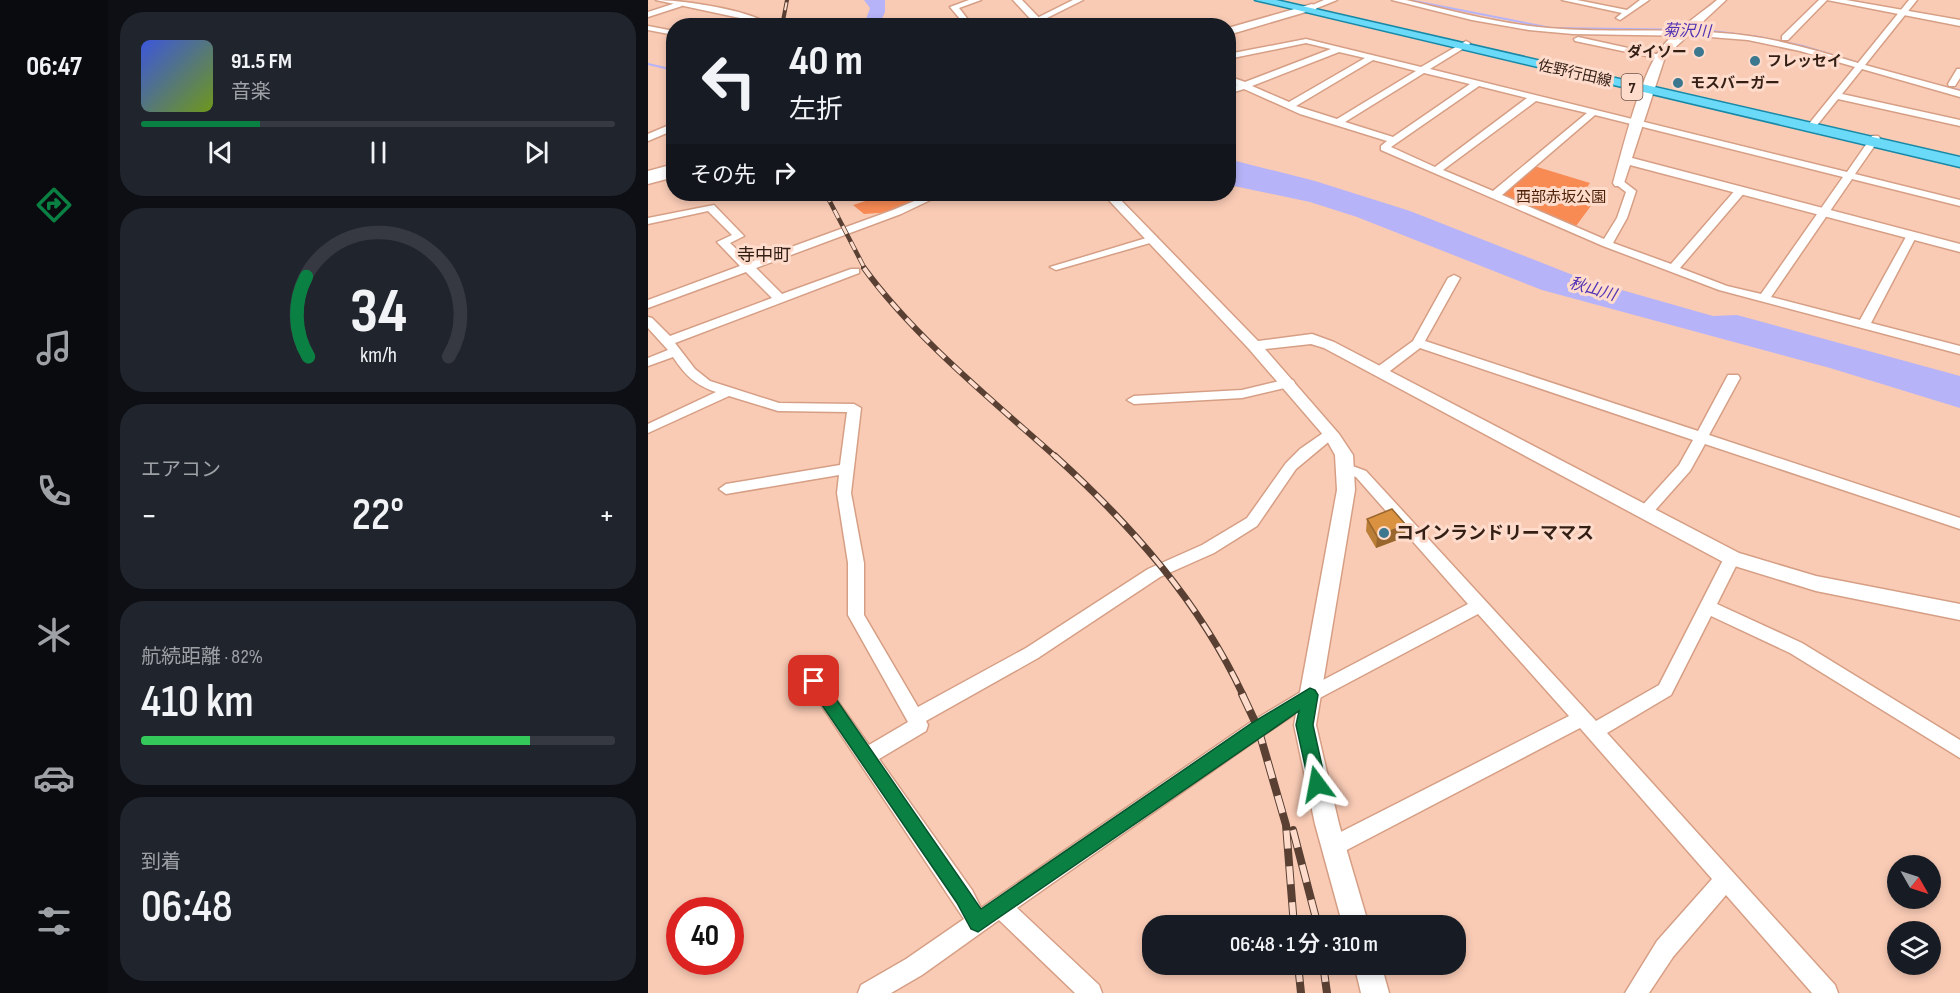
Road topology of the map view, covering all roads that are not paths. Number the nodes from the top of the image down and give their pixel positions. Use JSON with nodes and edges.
{"nodes":[{"id":1,"x":660,"y":0,"type":"edge"},
{"id":2,"x":977,"y":0,"type":"edge"},
{"id":3,"x":1017,"y":0,"type":"edge"},
{"id":4,"x":1079,"y":0,"type":"edge"},
{"id":5,"x":1261,"y":0,"type":"edge"},
{"id":6,"x":1280,"y":0,"type":"edge"},
{"id":7,"x":1333,"y":0,"type":"edge"},
{"id":8,"x":1396,"y":0,"type":"edge"},
{"id":9,"x":1424,"y":0,"type":"edge"},
{"id":10,"x":1566,"y":0,"type":"edge"},
{"id":11,"x":1645,"y":0,"type":"edge"},
{"id":12,"x":1722,"y":0,"type":"edge"},
{"id":13,"x":1823,"y":0,"type":"edge"},
{"id":14,"x":1831,"y":0,"type":"edge"},
{"id":15,"x":1913,"y":0,"type":"edge"},
{"id":16,"x":1439,"y":1,"type":"edge"},
{"id":17,"x":1578,"y":1,"type":"edge"},
{"id":18,"x":679,"y":4,"type":"junction"},
{"id":19,"x":1309,"y":9,"type":"junction"},
{"id":20,"x":1628,"y":12,"type":"junction"},
{"id":21,"x":1902,"y":13,"type":"junction"},
{"id":22,"x":648,"y":15,"type":"edge"},
{"id":23,"x":748,"y":18,"type":"edge"},
{"id":24,"x":963,"y":18,"type":"edge"},
{"id":25,"x":1035,"y":18,"type":"edge"},
{"id":26,"x":1048,"y":18,"type":"edge"},
{"id":27,"x":1960,"y":23,"type":"edge"},
{"id":28,"x":1612,"y":27,"type":"junction"},
{"id":29,"x":648,"y":28,"type":"edge"},
{"id":30,"x":1532,"y":29,"type":"junction"},
{"id":31,"x":1688,"y":29,"type":"junction"},
{"id":32,"x":1236,"y":30,"type":"edge"},
{"id":33,"x":666,"y":31,"type":"edge"},
{"id":34,"x":1785,"y":38,"type":"junction"},
{"id":35,"x":1464,"y":45,"type":"junction"},
{"id":36,"x":1339,"y":49,"type":"junction"},
{"id":37,"x":1236,"y":55,"type":"edge"},
{"id":38,"x":1373,"y":57,"type":"junction"},
{"id":39,"x":1660,"y":57,"type":"junction"},
{"id":40,"x":1862,"y":64,"type":"junction"},
{"id":41,"x":1424,"y":70,"type":"junction"},
{"id":42,"x":1960,"y":71,"type":"edge"},
{"id":43,"x":1236,"y":82,"type":"edge"},
{"id":44,"x":1478,"y":83,"type":"junction"},
{"id":45,"x":1956,"y":85,"type":"edge"},
{"id":46,"x":1245,"y":86,"type":"junction"},
{"id":47,"x":1648,"y":88,"type":"junction"},
{"id":48,"x":1236,"y":89,"type":"edge"},
{"id":49,"x":1960,"y":94,"type":"edge"},
{"id":50,"x":1836,"y":96,"type":"junction"},
{"id":51,"x":1535,"y":97,"type":"junction"},
{"id":52,"x":1289,"y":105,"type":"junction"},
{"id":53,"x":1594,"y":112,"type":"junction"},
{"id":54,"x":1338,"y":122,"type":"junction"},
{"id":55,"x":1636,"y":123,"type":"junction"},
{"id":56,"x":1960,"y":123,"type":"edge"},
{"id":57,"x":1812,"y":126,"type":"junction"},
{"id":58,"x":666,"y":130,"type":"edge"},
{"id":59,"x":648,"y":138,"type":"edge"},
{"id":60,"x":1394,"y":140,"type":"junction"},
{"id":61,"x":1873,"y":140,"type":"junction"},
{"id":62,"x":1626,"y":160,"type":"junction"},
{"id":63,"x":1960,"y":160,"type":"edge"},
{"id":64,"x":666,"y":167,"type":"edge"},
{"id":65,"x":666,"y":169,"type":"edge"},
{"id":66,"x":648,"y":170,"type":"edge"},
{"id":67,"x":1437,"y":170,"type":"junction"},
{"id":68,"x":648,"y":175,"type":"edge"},
{"id":69,"x":1848,"y":175,"type":"junction"},
{"id":70,"x":666,"y":176,"type":"edge"},
{"id":71,"x":648,"y":181,"type":"edge"},
{"id":72,"x":1620,"y":183,"type":"joint"},
{"id":73,"x":1741,"y":190,"type":"junction"},
{"id":74,"x":1494,"y":195,"type":"junction"},
{"id":75,"x":922,"y":201,"type":"edge"},
{"id":76,"x":1116,"y":201,"type":"edge"},
{"id":77,"x":1960,"y":203,"type":"edge"},
{"id":78,"x":1823,"y":212,"type":"junction"},
{"id":79,"x":648,"y":221,"type":"edge"},
{"id":80,"x":1912,"y":236,"type":"junction"},
{"id":81,"x":1153,"y":239,"type":"junction"},
{"id":82,"x":1607,"y":244,"type":"junction"},
{"id":83,"x":1960,"y":248,"type":"edge"},
{"id":84,"x":748,"y":267,"type":"junction"},
{"id":85,"x":1056,"y":267,"type":"dead end"},
{"id":86,"x":1674,"y":269,"type":"junction"},
{"id":87,"x":855,"y":271,"type":"dead end"},
{"id":88,"x":1454,"y":278,"type":"dead end"},
{"id":89,"x":779,"y":298,"type":"junction"},
{"id":90,"x":1763,"y":300,"type":"junction"},
{"id":91,"x":648,"y":304,"type":"edge"},
{"id":92,"x":648,"y":321,"type":"edge"},
{"id":93,"x":1863,"y":326,"type":"junction"},
{"id":94,"x":1418,"y":343,"type":"junction"},
{"id":95,"x":672,"y":346,"type":"junction"},
{"id":96,"x":1254,"y":346,"type":"junction"},
{"id":97,"x":1960,"y":350,"type":"edge"},
{"id":98,"x":648,"y":362,"type":"edge"},
{"id":99,"x":1381,"y":371,"type":"junction"},
{"id":100,"x":1733,"y":378,"type":"dead end"},
{"id":101,"x":1288,"y":383,"type":"junction"},
{"id":102,"x":726,"y":392,"type":"junction"},
{"id":103,"x":1134,"y":400,"type":"dead end"},
{"id":104,"x":648,"y":429,"type":"edge"},
{"id":105,"x":1331,"y":434,"type":"junction"},
{"id":106,"x":1701,"y":439,"type":"junction"},
{"id":107,"x":846,"y":469,"type":"junction"},
{"id":108,"x":1347,"y":469,"type":"junction"},
{"id":109,"x":726,"y":489,"type":"dead end"},
{"id":110,"x":1645,"y":512,"type":"junction"},
{"id":111,"x":1960,"y":524,"type":"edge"},
{"id":112,"x":1732,"y":558,"type":"junction"},
{"id":113,"x":1480,"y":605,"type":"junction"},
{"id":114,"x":1707,"y":607,"type":"junction"},
{"id":115,"x":1960,"y":612,"type":"edge"},
{"id":116,"x":814,"y":681,"type":"dead end"},
{"id":117,"x":1310,"y":695,"type":"junction"},
{"id":118,"x":915,"y":718,"type":"junction"},
{"id":119,"x":1588,"y":724,"type":"junction"},
{"id":120,"x":1960,"y":750,"type":"edge"},
{"id":121,"x":866,"y":757,"type":"junction"},
{"id":122,"x":1334,"y":846,"type":"junction"},
{"id":123,"x":1725,"y":880,"type":"junction"},
{"id":124,"x":1002,"y":907,"type":"junction"},
{"id":125,"x":1353,"y":915,"type":"edge"},
{"id":126,"x":978,"y":922,"type":"junction"},
{"id":127,"x":1370,"y":975,"type":"edge"},
{"id":128,"x":869,"y":993,"type":"edge"},
{"id":129,"x":1091,"y":993,"type":"edge"},
{"id":130,"x":1375,"y":993,"type":"edge"},
{"id":131,"x":1636,"y":993,"type":"edge"},
{"id":132,"x":1827,"y":993,"type":"edge"}],
"edges":[{"from":1,"to":18,"type":"street"},
{"from":2,"to":24,"type":"street"},
{"from":3,"to":25,"type":"street"},
{"from":4,"to":26,"type":"street"},
{"from":5,"to":19,"type":"main road","name":"佐野行田線","number":"7"},
{"from":6,"to":19,"type":"main road","name":"佐野行田線","number":"7"},
{"from":7,"to":19,"type":"street"},
{"from":8,"to":30,"type":"street"},
{"from":9,"to":16,"type":"street"},
{"from":10,"to":17,"type":"street"},
{"from":11,"to":20,"type":"street"},
{"from":12,"to":31,"type":"street"},
{"from":13,"to":34,"type":"street"},
{"from":14,"to":21,"type":"street"},
{"from":15,"to":21,"type":"street"},
{"from":16,"to":28,"type":"street"},
{"from":17,"to":20,"type":"street"},
{"from":18,"to":22,"type":"street"},
{"from":18,"to":23,"type":"street"},
{"from":19,"to":32,"type":"main road"},
{"from":19,"to":35,"type":"main road","name":"佐野行田線","number":"7"},
{"from":20,"to":28,"type":"street"},
{"from":21,"to":27,"type":"street"},
{"from":21,"to":40,"type":"street"},
{"from":28,"to":31,"type":"street"},
{"from":29,"to":33,"type":"street"},
{"from":30,"to":31,"type":"street"},
{"from":30,"to":39,"type":"street"},
{"from":31,"to":34,"type":"street"},
{"from":31,"to":39,"type":"street"},
{"from":31,"to":40,"type":"street"},
{"from":34,"to":40,"type":"street"},
{"from":35,"to":41,"type":"street"},
{"from":35,"to":47,"type":"main road","name":"佐野行田線","number":"7"},
{"from":36,"to":37,"type":"street"},
{"from":36,"to":38,"type":"street"},
{"from":36,"to":46,"type":"street"},
{"from":38,"to":41,"type":"street"},
{"from":38,"to":52,"type":"street"},
{"from":39,"to":47,"type":"street"},
{"from":40,"to":45,"type":"street"},
{"from":40,"to":49,"type":"street"},
{"from":40,"to":50,"type":"street"},
{"from":41,"to":44,"type":"street"},
{"from":41,"to":54,"type":"street"},
{"from":42,"to":45,"type":"street"},
{"from":43,"to":46,"type":"street"},
{"from":44,"to":51,"type":"street"},
{"from":44,"to":60,"type":"street"},
{"from":46,"to":48,"type":"street"},
{"from":46,"to":52,"type":"street"},
{"from":47,"to":55,"type":"street"},
{"from":47,"to":57,"type":"main road","name":"佐野行田線","number":"7"},
{"from":50,"to":56,"type":"street"},
{"from":50,"to":57,"type":"street"},
{"from":51,"to":53,"type":"street"},
{"from":51,"to":67,"type":"street"},
{"from":52,"to":54,"type":"street"},
{"from":53,"to":55,"type":"street"},
{"from":53,"to":74,"type":"street"},
{"from":54,"to":60,"type":"street"},
{"from":55,"to":62,"type":"street"},
{"from":55,"to":69,"type":"street"},
{"from":57,"to":61,"type":"main road","name":"佐野行田線","number":"7"},
{"from":58,"to":59,"type":"street"},
{"from":60,"to":67,"type":"street"},
{"from":61,"to":63,"type":"main road","name":"佐野行田線","number":"7"},
{"from":61,"to":69,"type":"street"},
{"from":62,"to":72,"type":"street"},
{"from":62,"to":73,"type":"street"},
{"from":64,"to":66,"type":"street"},
{"from":65,"to":68,"type":"main road"},
{"from":67,"to":74,"type":"street"},
{"from":69,"to":77,"type":"street"},
{"from":69,"to":78,"type":"street"},
{"from":70,"to":71,"type":"street"},
{"from":72,"to":82,"type":"street"},
{"from":73,"to":78,"type":"street"},
{"from":73,"to":86,"type":"street"},
{"from":74,"to":82,"type":"street"},
{"from":75,"to":84,"type":"street"},
{"from":76,"to":81,"type":"street"},
{"from":78,"to":80,"type":"street"},
{"from":78,"to":90,"type":"street"},
{"from":79,"to":84,"type":"street"},
{"from":80,"to":83,"type":"street"},
{"from":80,"to":93,"type":"street"},
{"from":81,"to":85,"type":"street"},
{"from":81,"to":96,"type":"street"},
{"from":82,"to":86,"type":"street"},
{"from":84,"to":89,"type":"street"},
{"from":84,"to":91,"type":"street"},
{"from":86,"to":90,"type":"street"},
{"from":87,"to":89,"type":"street"},
{"from":88,"to":94,"type":"street"},
{"from":89,"to":95,"type":"street"},
{"from":90,"to":93,"type":"street"},
{"from":92,"to":95,"type":"street"},
{"from":93,"to":97,"type":"street"},
{"from":94,"to":99,"type":"street"},
{"from":94,"to":106,"type":"street"},
{"from":95,"to":98,"type":"street"},
{"from":95,"to":102,"type":"street"},
{"from":96,"to":99,"type":"street"},
{"from":96,"to":101,"type":"street"},
{"from":99,"to":110,"type":"street"},
{"from":100,"to":106,"type":"street"},
{"from":101,"to":103,"type":"street"},
{"from":101,"to":105,"type":"street"},
{"from":102,"to":104,"type":"street"},
{"from":102,"to":107,"type":"street"},
{"from":105,"to":108,"type":"street"},
{"from":105,"to":118,"type":"street"},
{"from":106,"to":110,"type":"street"},
{"from":106,"to":111,"type":"street"},
{"from":107,"to":109,"type":"street"},
{"from":107,"to":118,"type":"street"},
{"from":108,"to":113,"type":"street"},
{"from":108,"to":117,"type":"street"},
{"from":110,"to":112,"type":"street"},
{"from":112,"to":114,"type":"street"},
{"from":112,"to":115,"type":"street"},
{"from":113,"to":117,"type":"street"},
{"from":113,"to":119,"type":"street"},
{"from":114,"to":119,"type":"street"},
{"from":114,"to":120,"type":"street"},
{"from":116,"to":121,"type":"street"},
{"from":117,"to":122,"type":"street"},
{"from":117,"to":124,"type":"street"},
{"from":118,"to":121,"type":"street"},
{"from":119,"to":122,"type":"street"},
{"from":119,"to":123,"type":"street"},
{"from":121,"to":126,"type":"street"},
{"from":122,"to":125,"type":"street"},
{"from":123,"to":131,"type":"street"},
{"from":123,"to":132,"type":"street"},
{"from":124,"to":126,"type":"street"},
{"from":124,"to":129,"type":"street"},
{"from":126,"to":128,"type":"street"},
{"from":127,"to":130,"type":"street"}]}
